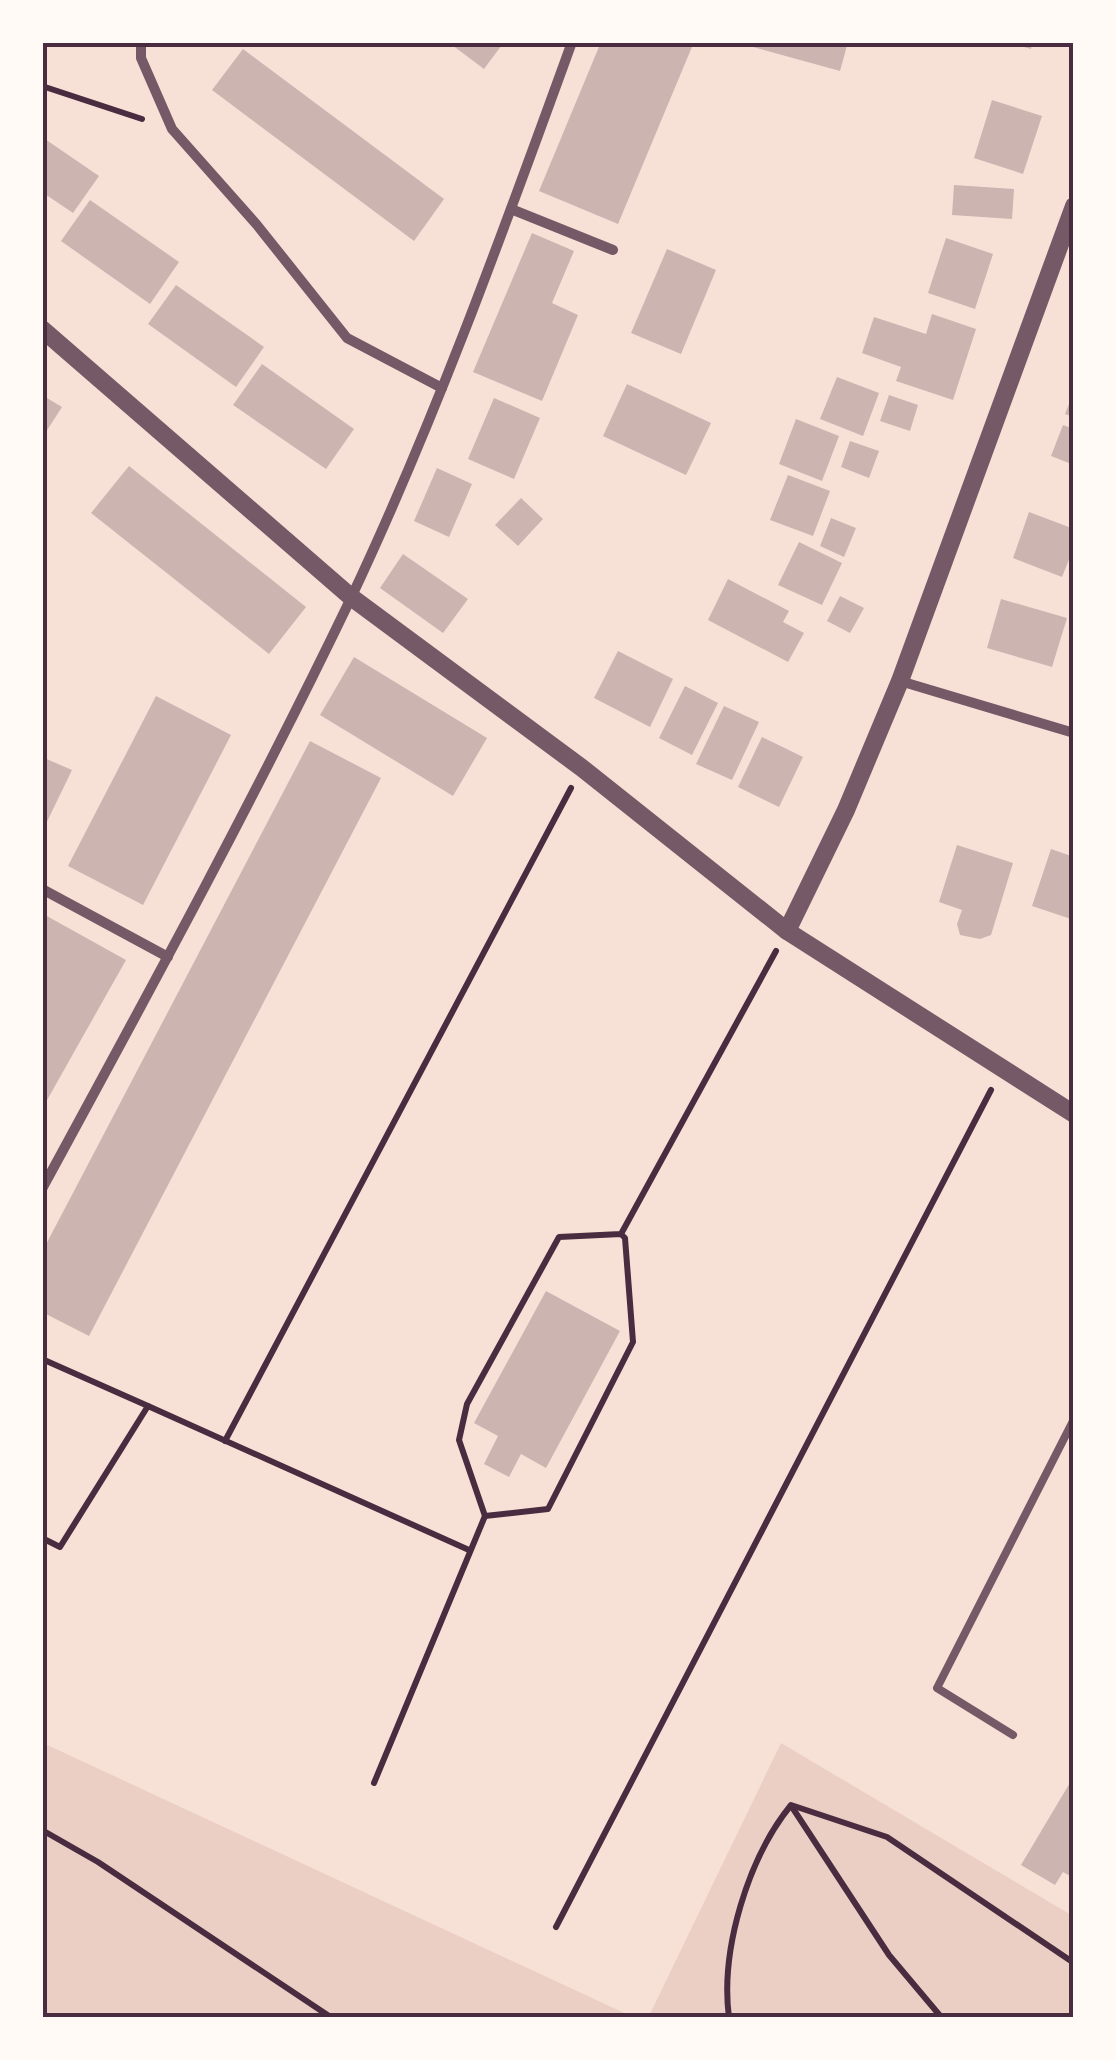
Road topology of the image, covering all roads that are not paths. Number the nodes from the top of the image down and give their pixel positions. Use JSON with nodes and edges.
{"nodes":[{"id":1,"x":141,"y":42,"type":"edge"},
{"id":2,"x":572,"y":42,"type":"edge"},
{"id":3,"x":1074,"y":206,"type":"edge"},
{"id":4,"x":512,"y":209,"type":"junction"},
{"id":5,"x":613,"y":250,"type":"dead end"},
{"id":6,"x":42,"y":328,"type":"edge"},
{"id":7,"x":442,"y":388,"type":"junction"},
{"id":8,"x":351,"y":597,"type":"junction"},
{"id":9,"x":900,"y":681,"type":"junction"},
{"id":10,"x":1074,"y":733,"type":"edge"},
{"id":11,"x":42,"y":889,"type":"edge"},
{"id":12,"x":788,"y":931,"type":"junction"},
{"id":13,"x":168,"y":957,"type":"junction"},
{"id":14,"x":1074,"y":1114,"type":"edge"},
{"id":15,"x":42,"y":1189,"type":"edge"},
{"id":16,"x":1074,"y":1419,"type":"edge"},
{"id":17,"x":1013,"y":1735,"type":"dead end"}],
"edges":[{"from":1,"to":7,"type":"street"},
{"from":2,"to":4,"type":"street"},
{"from":3,"to":9,"type":"street"},
{"from":4,"to":5,"type":"street"},
{"from":4,"to":7,"type":"street"},
{"from":6,"to":8,"type":"street"},
{"from":7,"to":8,"type":"street"},
{"from":8,"to":12,"type":"street"},
{"from":8,"to":13,"type":"street"},
{"from":9,"to":10,"type":"street"},
{"from":9,"to":12,"type":"street"},
{"from":11,"to":13,"type":"street"},
{"from":12,"to":14,"type":"street"},
{"from":13,"to":15,"type":"street"},
{"from":16,"to":17,"type":"lane"}]}
